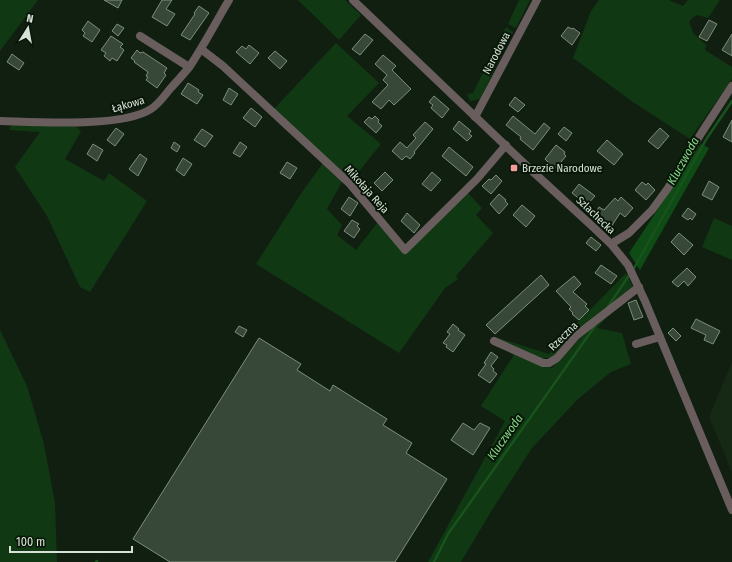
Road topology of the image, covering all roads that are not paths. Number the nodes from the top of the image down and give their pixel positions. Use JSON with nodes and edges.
{"nodes":[{"id":1,"x":229,"y":0,"type":"edge"},
{"id":2,"x":353,"y":0,"type":"edge"},
{"id":3,"x":537,"y":0,"type":"edge"},
{"id":4,"x":140,"y":36,"type":"dead end"},
{"id":5,"x":200,"y":49,"type":"junction"},
{"id":6,"x":189,"y":67,"type":"junction"},
{"id":7,"x":732,"y":86,"type":"edge"},
{"id":8,"x":475,"y":117,"type":"junction"},
{"id":9,"x":0,"y":121,"type":"edge"},
{"id":10,"x":506,"y":145,"type":"junction"},
{"id":11,"x":611,"y":244,"type":"junction"},
{"id":12,"x":638,"y":285,"type":"junction"},
{"id":13,"x":660,"y":337,"type":"junction"},
{"id":14,"x":494,"y":341,"type":"dead end"},
{"id":15,"x":636,"y":344,"type":"dead end"},
{"id":16,"x":732,"y":510,"type":"edge"}],
"edges":[{"from":1,"to":5,"type":"street","name":"Łąkowa"},
{"from":2,"to":8,"type":"street","name":"Szlachecka"},
{"from":3,"to":8,"type":"street","name":"Narodowa"},
{"from":4,"to":6,"type":"street"},
{"from":5,"to":6,"type":"street","name":"Łąkowa"},
{"from":5,"to":10,"type":"street","name":"Mikołaja Reja"},
{"from":6,"to":9,"type":"street","name":"Łąkowa"},
{"from":7,"to":11,"type":"street"},
{"from":8,"to":10,"type":"street","name":"Szlachecka"},
{"from":10,"to":11,"type":"street","name":"Szlachecka"},
{"from":11,"to":12,"type":"street","name":"Szlachecka"},
{"from":12,"to":13,"type":"street","name":"Szlachecka"},
{"from":12,"to":14,"type":"street","name":"Rzeczna"},
{"from":13,"to":15,"type":"street"},
{"from":13,"to":16,"type":"street","name":"Szlachecka"}]}
